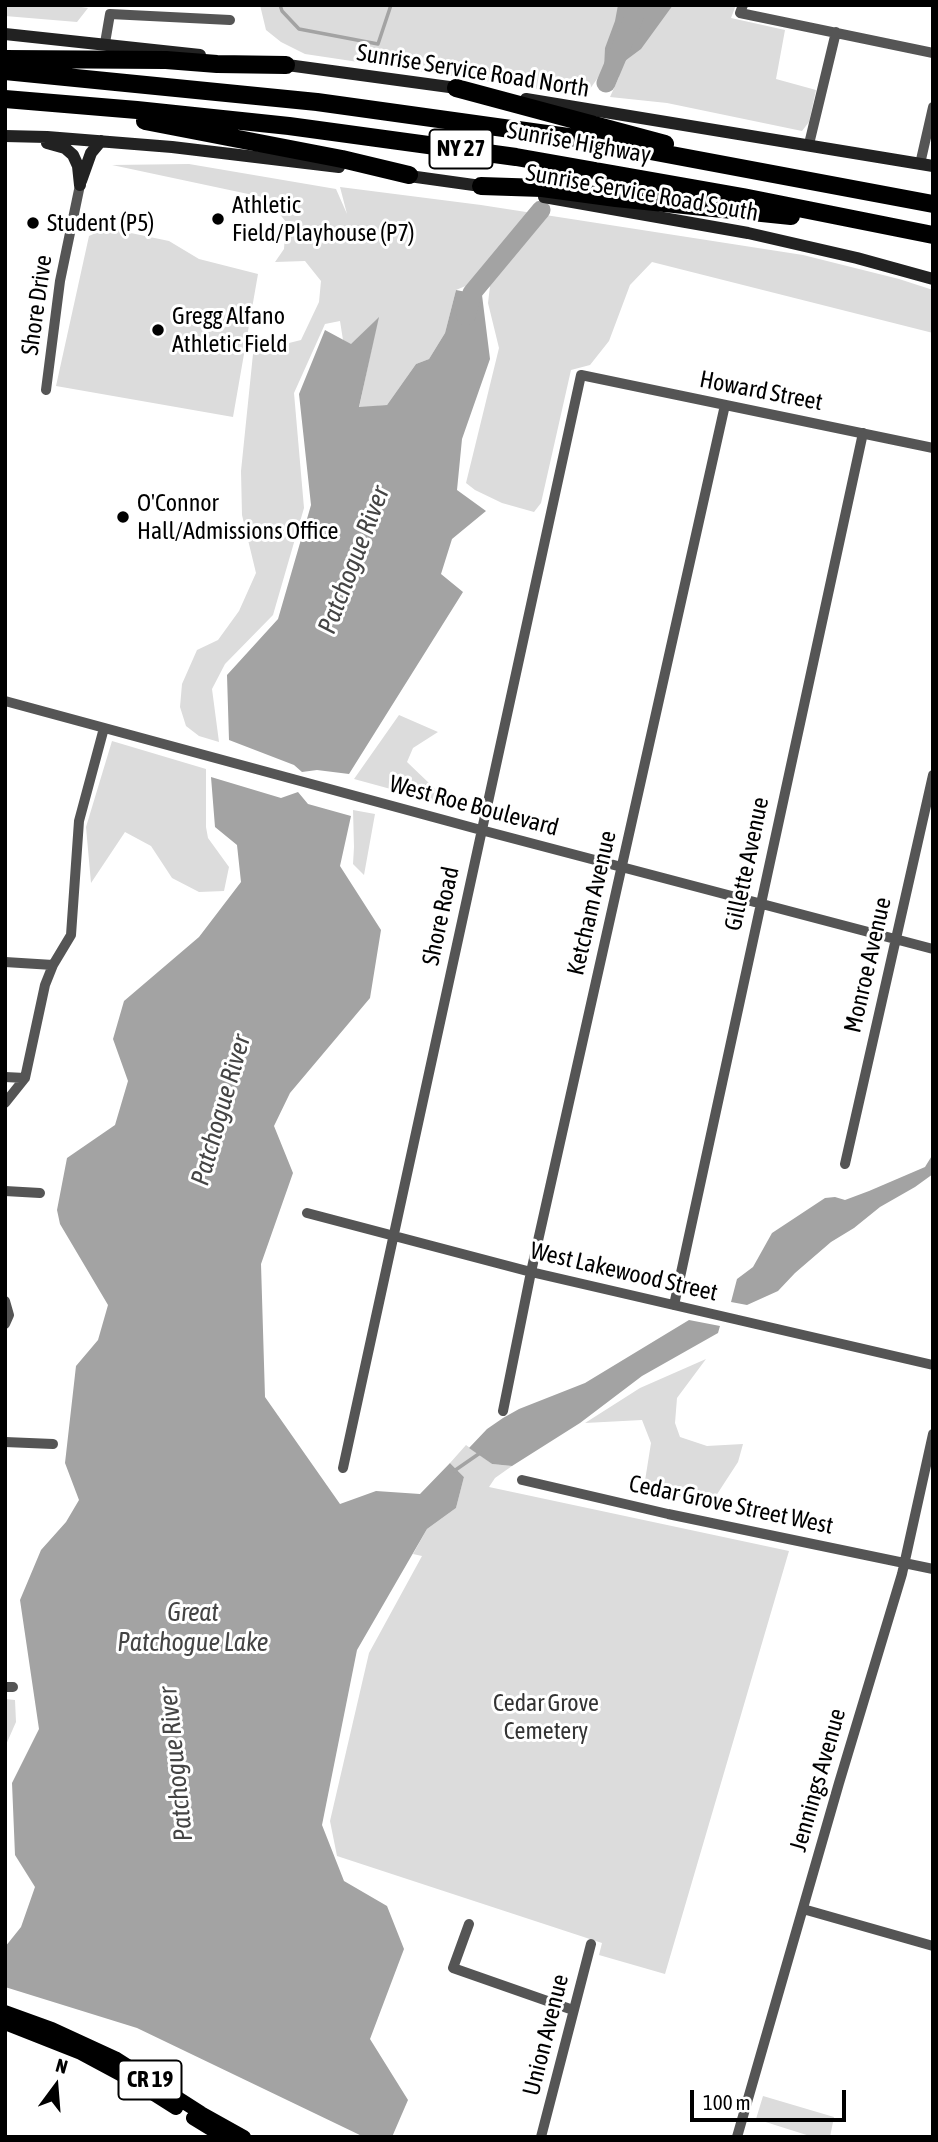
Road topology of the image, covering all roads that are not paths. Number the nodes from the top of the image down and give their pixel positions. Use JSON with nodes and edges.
{"nodes":[{"id":1,"x":742,"y":9,"type":"edge"},
{"id":2,"x":230,"y":20,"type":"dead end"},
{"id":3,"x":836,"y":32,"type":"junction"},
{"id":4,"x":5,"y":34,"type":"edge"},
{"id":5,"x":105,"y":43,"type":"junction"},
{"id":6,"x":933,"y":53,"type":"edge"},
{"id":7,"x":5,"y":59,"type":"edge"},
{"id":8,"x":286,"y":65,"type":"junction"},
{"id":9,"x":5,"y":71,"type":"edge"},
{"id":10,"x":456,"y":88,"type":"junction"},
{"id":11,"x":5,"y":99,"type":"edge"},
{"id":12,"x":61,"y":103,"type":"junction"},
{"id":13,"x":933,"y":107,"type":"edge"},
{"id":14,"x":9,"y":135,"type":"edge"},
{"id":15,"x":100,"y":141,"type":"junction"},
{"id":16,"x":809,"y":145,"type":"junction"},
{"id":17,"x":927,"y":165,"type":"edge"},
{"id":18,"x":408,"y":175,"type":"junction"},
{"id":19,"x":776,"y":176,"type":"junction"},
{"id":20,"x":80,"y":185,"type":"junction"},
{"id":21,"x":481,"y":186,"type":"junction"},
{"id":22,"x":933,"y":205,"type":"edge"},
{"id":23,"x":857,"y":220,"type":"junction"},
{"id":24,"x":933,"y":235,"type":"edge"},
{"id":25,"x":933,"y":279,"type":"edge"},
{"id":26,"x":581,"y":375,"type":"joint"},
{"id":27,"x":46,"y":390,"type":"dead end"},
{"id":28,"x":725,"y":405,"type":"junction"},
{"id":29,"x":863,"y":432,"type":"junction"},
{"id":30,"x":933,"y":448,"type":"edge"},
{"id":31,"x":5,"y":701,"type":"edge"},
{"id":32,"x":104,"y":728,"type":"junction"},
{"id":33,"x":933,"y":775,"type":"edge"},
{"id":34,"x":481,"y":830,"type":"junction"},
{"id":35,"x":622,"y":867,"type":"junction"},
{"id":36,"x":760,"y":903,"type":"junction"},
{"id":37,"x":895,"y":939,"type":"junction"},
{"id":38,"x":933,"y":949,"type":"edge"},
{"id":39,"x":5,"y":962,"type":"edge"},
{"id":40,"x":53,"y":965,"type":"junction"},
{"id":41,"x":5,"y":1077,"type":"edge"},
{"id":42,"x":25,"y":1078,"type":"junction"},
{"id":43,"x":5,"y":1103,"type":"edge"},
{"id":44,"x":845,"y":1164,"type":"dead end"},
{"id":45,"x":5,"y":1191,"type":"edge"},
{"id":46,"x":40,"y":1193,"type":"dead end"},
{"id":47,"x":307,"y":1213,"type":"dead end"},
{"id":48,"x":393,"y":1236,"type":"junction"},
{"id":49,"x":531,"y":1272,"type":"junction"},
{"id":50,"x":5,"y":1301,"type":"edge"},
{"id":51,"x":674,"y":1305,"type":"junction"},
{"id":52,"x":6,"y":1318,"type":"edge"},
{"id":53,"x":933,"y":1365,"type":"edge"},
{"id":54,"x":503,"y":1410,"type":"dead end"},
{"id":55,"x":933,"y":1434,"type":"edge"},
{"id":56,"x":5,"y":1442,"type":"edge"},
{"id":57,"x":53,"y":1444,"type":"dead end"},
{"id":58,"x":343,"y":1468,"type":"dead end"},
{"id":59,"x":522,"y":1480,"type":"dead end"},
{"id":60,"x":904,"y":1563,"type":"junction"},
{"id":61,"x":933,"y":1569,"type":"edge"},
{"id":62,"x":803,"y":1909,"type":"junction"},
{"id":63,"x":469,"y":1924,"type":"dead end"},
{"id":64,"x":591,"y":1944,"type":"dead end"},
{"id":65,"x":933,"y":1946,"type":"edge"},
{"id":66,"x":573,"y":2010,"type":"junction"},
{"id":67,"x":5,"y":2012,"type":"edge"},
{"id":68,"x":5,"y":2024,"type":"edge"},
{"id":69,"x":224,"y":2137,"type":"edge"},
{"id":70,"x":244,"y":2137,"type":"edge"},
{"id":71,"x":541,"y":2137,"type":"edge"},
{"id":72,"x":737,"y":2137,"type":"edge"}],
"edges":[{"from":1,"to":3,"type":"street"},
{"from":2,"to":5,"type":"street"},
{"from":3,"to":6,"type":"street"},
{"from":3,"to":16,"type":"street"},
{"from":4,"to":5,"type":"main road","name":"Sunrise Service Road North"},
{"from":5,"to":8,"type":"main road","name":"Sunrise Service Road North"},
{"from":7,"to":8,"type":"highway"},
{"from":8,"to":10,"type":"main road","name":"Sunrise Service Road North"},
{"from":9,"to":19,"type":"highway","name":"Sunrise Highway","number":"NY 27"},
{"from":10,"to":16,"type":"main road","name":"Sunrise Service Road North"},
{"from":10,"to":19,"type":"highway"},
{"from":11,"to":12,"type":"highway","name":"Sunrise Highway","number":"NY 27"},
{"from":12,"to":18,"type":"highway"},
{"from":12,"to":23,"type":"highway","name":"Sunrise Highway","number":"NY 27"},
{"from":13,"to":17,"type":"street"},
{"from":14,"to":15,"type":"main road","name":"Sunrise Service Road South"},
{"from":14,"to":20,"type":"main road"},
{"from":15,"to":18,"type":"main road","name":"Sunrise Service Road South"},
{"from":15,"to":20,"type":"main road"},
{"from":16,"to":17,"type":"main road","name":"Sunrise Service Road North"},
{"from":18,"to":21,"type":"main road","name":"Sunrise Service Road South"},
{"from":19,"to":22,"type":"highway","name":"Sunrise Highway","number":"NY 27"},
{"from":20,"to":27,"type":"street","name":"Shore Drive"},
{"from":21,"to":23,"type":"highway"},
{"from":21,"to":25,"type":"main road","name":"Sunrise Service Road South"},
{"from":23,"to":24,"type":"highway","name":"Sunrise Highway","number":"NY 27"},
{"from":26,"to":28,"type":"street","name":"Howard Street"},
{"from":26,"to":34,"type":"street","name":"Shore Road"},
{"from":28,"to":29,"type":"street","name":"Howard Street"},
{"from":28,"to":35,"type":"street","name":"Ketcham Avenue"},
{"from":29,"to":30,"type":"street","name":"Howard Street"},
{"from":29,"to":36,"type":"street","name":"Gillette Avenue"},
{"from":31,"to":32,"type":"street","name":"West Roe Boulevard"},
{"from":32,"to":34,"type":"street","name":"West Roe Boulevard"},
{"from":32,"to":40,"type":"street"},
{"from":33,"to":37,"type":"street","name":"Monroe Avenue"},
{"from":34,"to":35,"type":"street","name":"West Roe Boulevard"},
{"from":34,"to":48,"type":"street","name":"Shore Road"},
{"from":35,"to":36,"type":"street","name":"West Roe Boulevard"},
{"from":35,"to":49,"type":"street","name":"Ketcham Avenue"},
{"from":36,"to":37,"type":"street","name":"West Roe Boulevard"},
{"from":36,"to":51,"type":"street","name":"Gillette Avenue"},
{"from":37,"to":38,"type":"street","name":"West Roe Boulevard"},
{"from":37,"to":44,"type":"street","name":"Monroe Avenue"},
{"from":39,"to":40,"type":"street"},
{"from":40,"to":42,"type":"street"},
{"from":41,"to":42,"type":"street"},
{"from":42,"to":43,"type":"street"},
{"from":45,"to":46,"type":"street"},
{"from":47,"to":48,"type":"street","name":"West Lakewood Street"},
{"from":48,"to":49,"type":"street","name":"West Lakewood Street"},
{"from":48,"to":58,"type":"street","name":"Shore Road"},
{"from":49,"to":51,"type":"street","name":"West Lakewood Street"},
{"from":49,"to":54,"type":"street","name":"Ketcham Avenue"},
{"from":50,"to":52,"type":"street"},
{"from":51,"to":53,"type":"street","name":"West Lakewood Street"},
{"from":55,"to":60,"type":"street","name":"Jennings Avenue"},
{"from":56,"to":57,"type":"street"},
{"from":59,"to":60,"type":"street","name":"Cedar Grove Street West"},
{"from":60,"to":61,"type":"street","name":"Cedar Grove Street West"},
{"from":60,"to":62,"type":"street","name":"Jennings Avenue"},
{"from":62,"to":65,"type":"street"},
{"from":62,"to":72,"type":"street","name":"Jennings Avenue"},
{"from":63,"to":66,"type":"street"},
{"from":64,"to":66,"type":"street","name":"Union Avenue"},
{"from":66,"to":71,"type":"street","name":"Union Avenue"},
{"from":67,"to":70,"type":"main road","number":"CR 19"},
{"from":68,"to":69,"type":"main road","number":"CR 19"}]}
